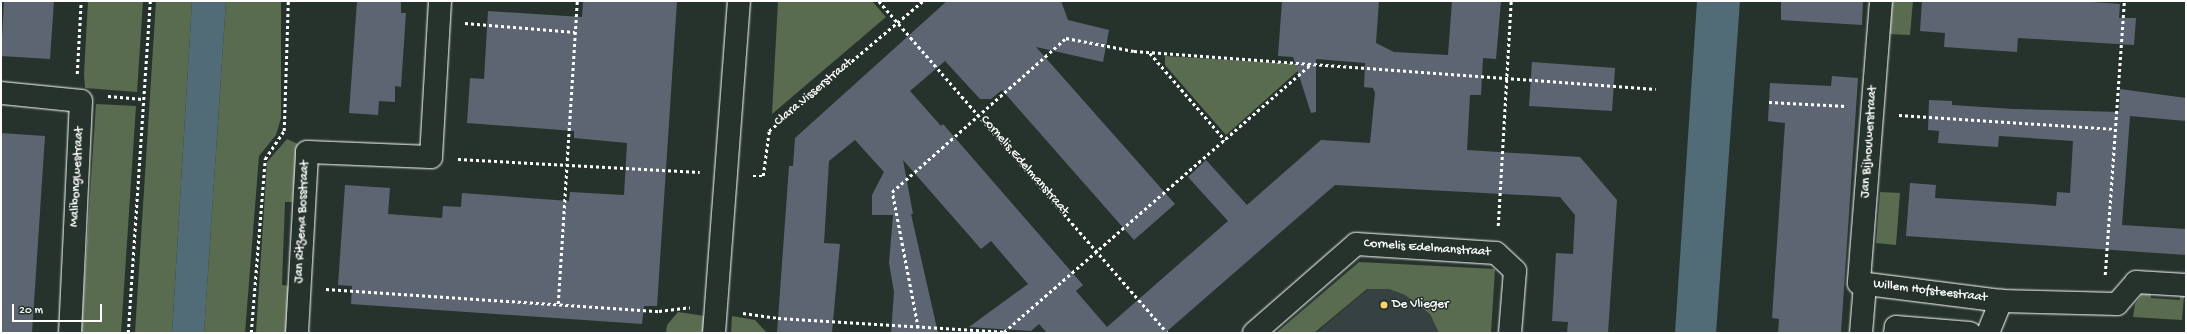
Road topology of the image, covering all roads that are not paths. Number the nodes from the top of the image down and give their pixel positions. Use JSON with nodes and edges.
{"nodes":[{"id":1,"x":739,"y":1,"type":"edge"},
{"id":2,"x":1881,"y":1,"type":"edge"},
{"id":3,"x":439,"y":11,"type":"edge"},
{"id":4,"x":1,"y":94,"type":"edge"},
{"id":5,"x":1862,"y":283,"type":"junction"},
{"id":6,"x":2186,"y":285,"type":"edge"},
{"id":7,"x":2001,"y":301,"type":"junction"},
{"id":8,"x":70,"y":333,"type":"edge"},
{"id":9,"x":297,"y":333,"type":"edge"},
{"id":10,"x":714,"y":333,"type":"edge"},
{"id":11,"x":1254,"y":333,"type":"edge"},
{"id":12,"x":1510,"y":333,"type":"edge"},
{"id":13,"x":1862,"y":333,"type":"edge"},
{"id":14,"x":1895,"y":333,"type":"edge"},
{"id":15,"x":1970,"y":333,"type":"edge"},
{"id":16,"x":1988,"y":333,"type":"edge"}],
"edges":[{"from":1,"to":10,"type":"street"},
{"from":2,"to":5,"type":"street","name":"Jan Bijhouwerstraat"},
{"from":3,"to":9,"type":"street","name":"Jan Ritzema Bosstraat"},
{"from":4,"to":8,"type":"street","name":"Malibongwestraat"},
{"from":5,"to":7,"type":"street","name":"Willem Hofsteestraat"},
{"from":5,"to":13,"type":"street","name":"Jan Bijhouwerstraat"},
{"from":6,"to":7,"type":"street","name":"Willem Hofsteestraat"},
{"from":7,"to":16,"type":"street","name":"Willem Hofsteestraat"},
{"from":11,"to":12,"type":"street","name":"Cornelis Edelmanstraat"},
{"from":14,"to":15,"type":"street"}]}
